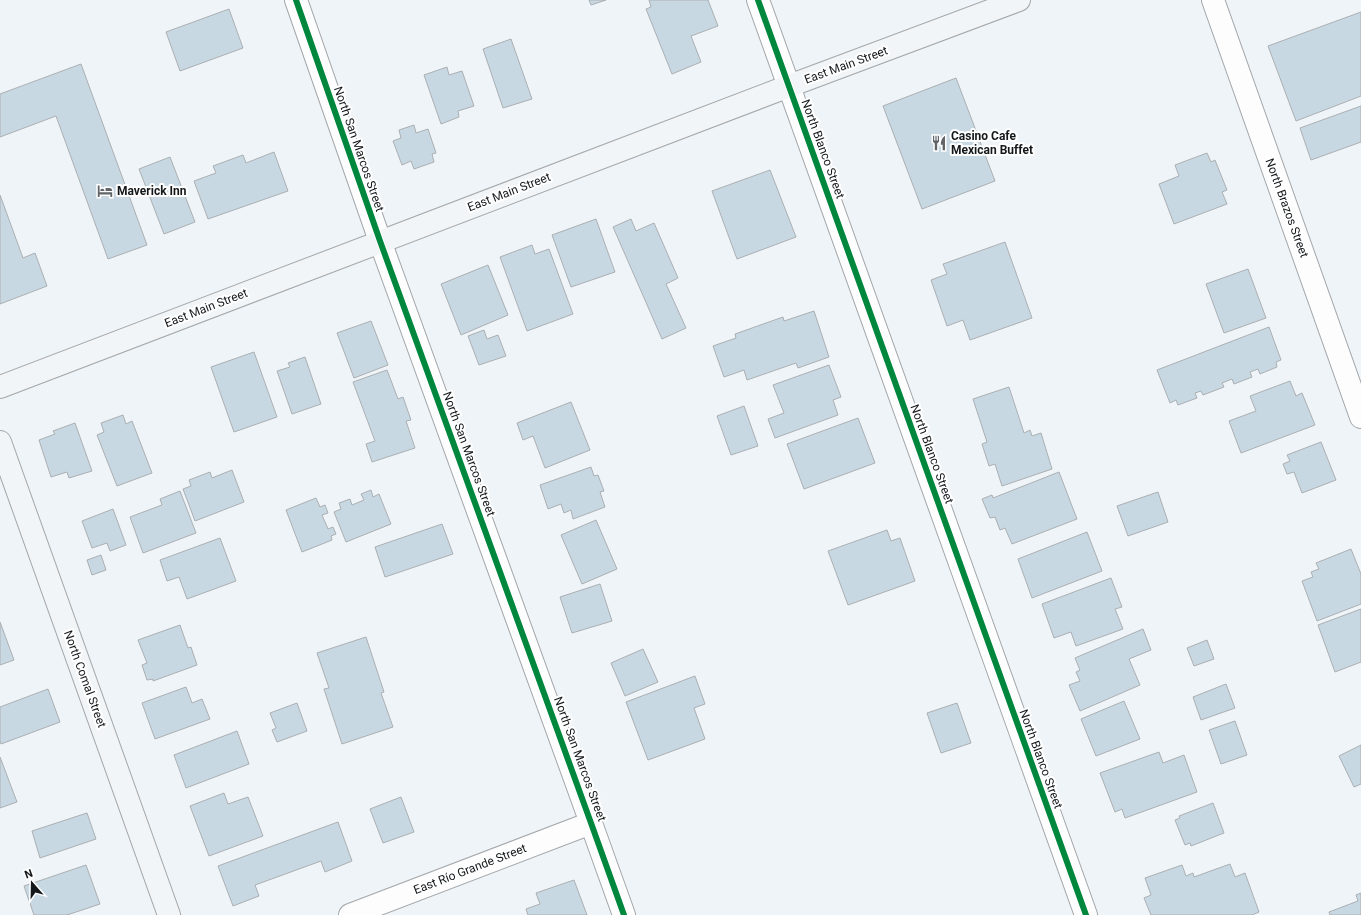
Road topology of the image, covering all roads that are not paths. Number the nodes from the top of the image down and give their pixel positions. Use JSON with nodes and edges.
{"nodes":[{"id":1,"x":296,"y":0,"type":"edge"},
{"id":2,"x":758,"y":0,"type":"edge"},
{"id":3,"x":1019,"y":0,"type":"edge"},
{"id":4,"x":1213,"y":0,"type":"edge"},
{"id":5,"x":788,"y":86,"type":"junction"},
{"id":6,"x":380,"y":241,"type":"junction"},
{"id":7,"x":0,"y":387,"type":"edge"},
{"id":8,"x":1361,"y":417,"type":"edge"},
{"id":9,"x":0,"y":442,"type":"edge"},
{"id":10,"x":591,"y":823,"type":"junction"},
{"id":11,"x":169,"y":915,"type":"edge"},
{"id":12,"x":350,"y":915,"type":"edge"},
{"id":13,"x":624,"y":915,"type":"edge"},
{"id":14,"x":1086,"y":915,"type":"edge"}],
"edges":[{"from":1,"to":6,"type":"street","name":"North San Marcos Street"},
{"from":2,"to":5,"type":"street","name":"North Blanco Street"},
{"from":3,"to":5,"type":"main road","name":"East Main Street"},
{"from":4,"to":8,"type":"street","name":"North Brazos Street"},
{"from":5,"to":6,"type":"main road","name":"East Main Street"},
{"from":5,"to":14,"type":"street","name":"North Blanco Street"},
{"from":6,"to":7,"type":"main road","name":"East Main Street"},
{"from":6,"to":10,"type":"street","name":"North San Marcos Street"},
{"from":9,"to":11,"type":"main road","name":"North Comal Street"},
{"from":10,"to":12,"type":"street","name":"East Río Grande Street"},
{"from":10,"to":13,"type":"street","name":"North San Marcos Street"}]}
